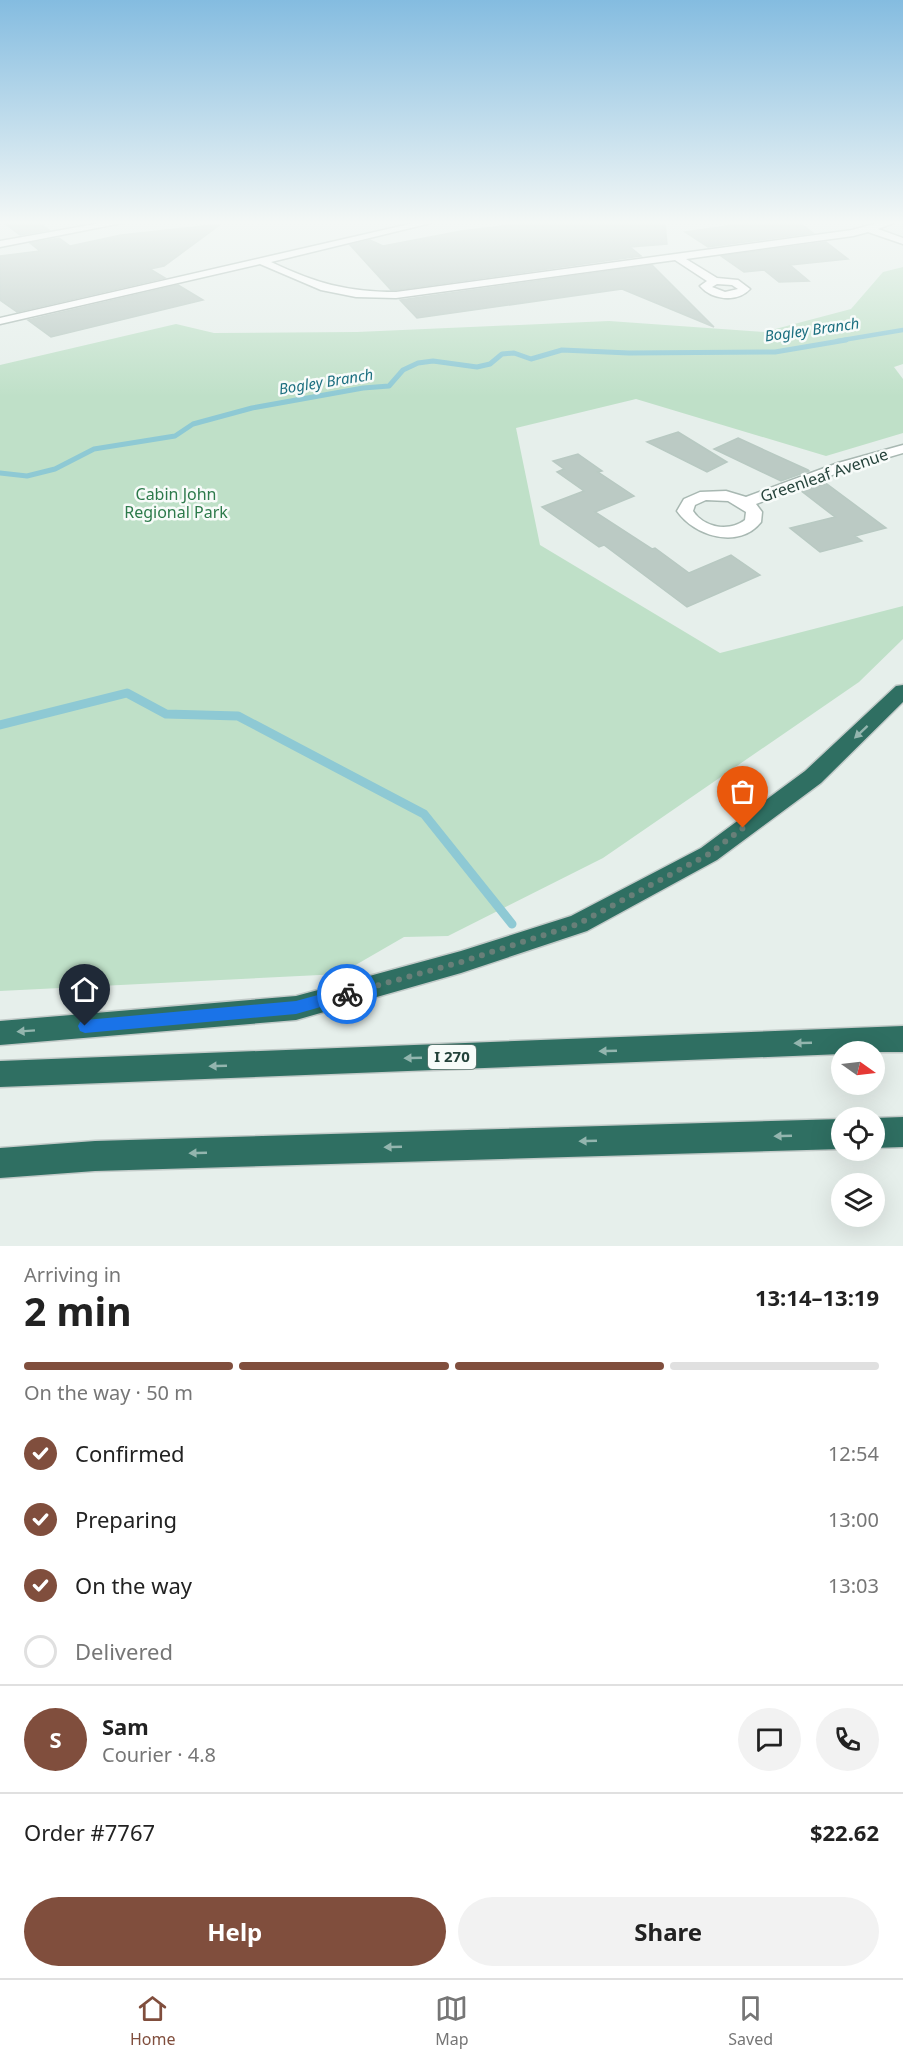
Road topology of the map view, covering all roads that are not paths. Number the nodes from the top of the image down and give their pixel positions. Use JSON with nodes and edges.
{"nodes":[{"id":1,"x":170,"y":281,"type":"edge"},
{"id":2,"x":303,"y":281,"type":"edge"},
{"id":3,"x":499,"y":281,"type":"edge"},
{"id":4,"x":0,"y":321,"type":"edge"},
{"id":5,"x":903,"y":449,"type":"edge"},
{"id":6,"x":745,"y":503,"type":"dead end"},
{"id":7,"x":903,"y":691,"type":"edge"},
{"id":8,"x":0,"y":1033,"type":"edge"},
{"id":9,"x":903,"y":1040,"type":"edge"},
{"id":10,"x":0,"y":1074,"type":"edge"},
{"id":11,"x":903,"y":1132,"type":"edge"},
{"id":12,"x":885,"y":1133,"type":"edge"},
{"id":13,"x":831,"y":1134,"type":"edge"},
{"id":14,"x":0,"y":1163,"type":"edge"}],
"edges":[{"from":1,"to":4,"type":"street"},
{"from":2,"to":3,"type":"street"},
{"from":5,"to":6,"type":"street","name":"Greenleaf Avenue"},
{"from":7,"to":8,"type":"highway","one_way":true},
{"from":9,"to":10,"type":"highway","number":"I 270","one_way":true},
{"from":11,"to":12,"type":"highway"},
{"from":13,"to":14,"type":"highway","one_way":true}]}
